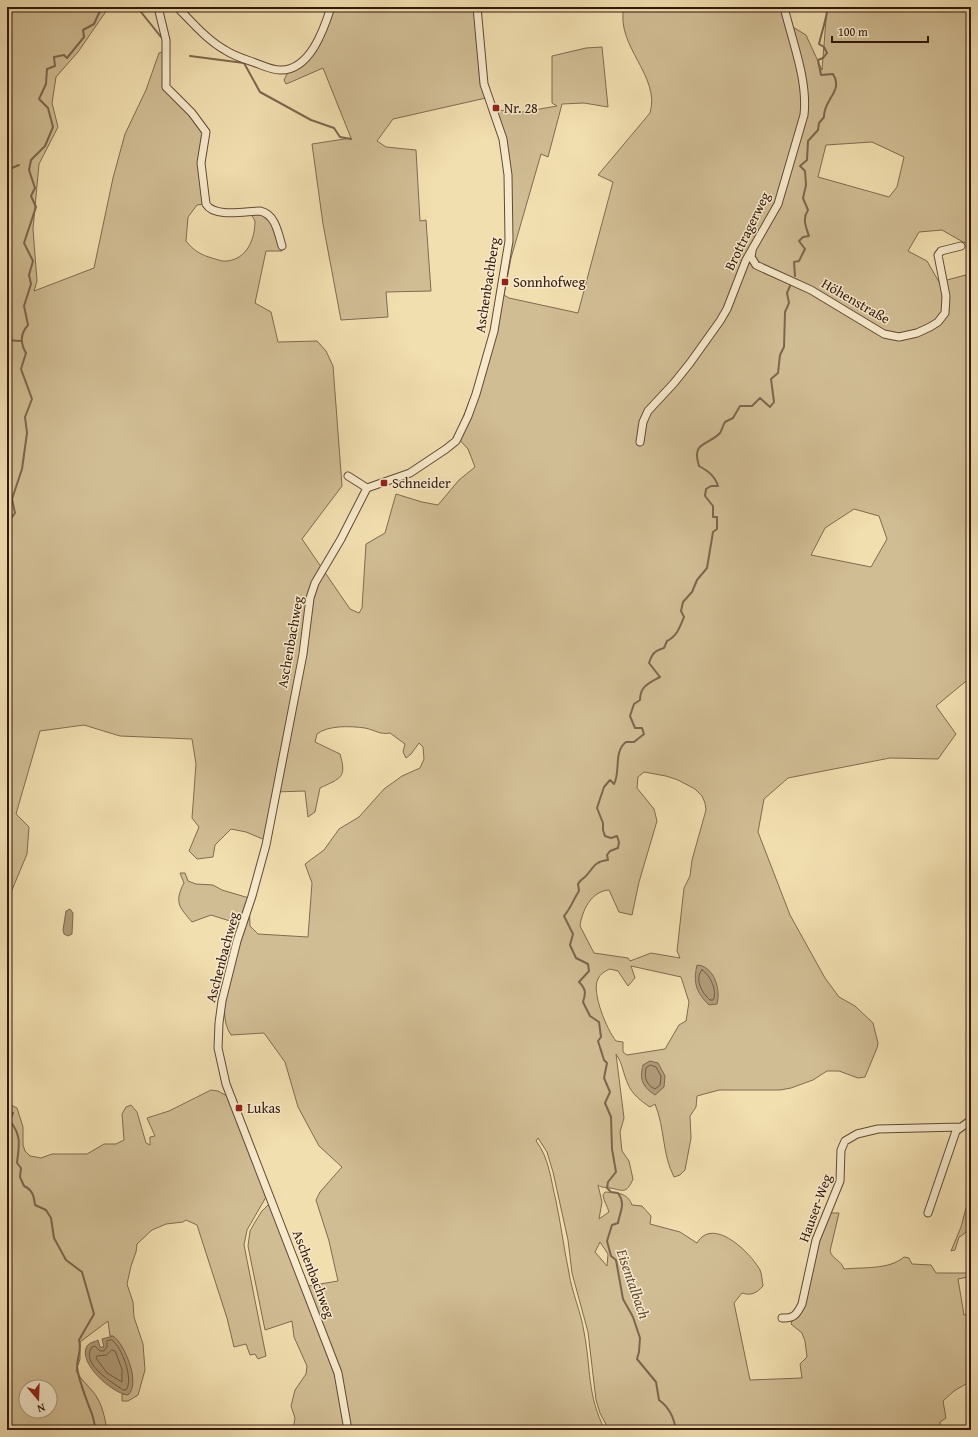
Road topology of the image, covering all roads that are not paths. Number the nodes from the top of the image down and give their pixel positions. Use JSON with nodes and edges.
{"nodes":[{"id":1,"x":158,"y":7,"type":"edge"},
{"id":2,"x":177,"y":7,"type":"edge"},
{"id":3,"x":331,"y":7,"type":"edge"},
{"id":4,"x":478,"y":7,"type":"edge"},
{"id":5,"x":784,"y":7,"type":"edge"},
{"id":6,"x":282,"y":246,"type":"dead end"},
{"id":7,"x":961,"y":246,"type":"dead end"},
{"id":8,"x":752,"y":250,"type":"junction"},
{"id":9,"x":640,"y":442,"type":"dead end"},
{"id":10,"x":348,"y":476,"type":"dead end"},
{"id":11,"x":367,"y":488,"type":"junction"},
{"id":12,"x":971,"y":1120,"type":"edge"},
{"id":13,"x":961,"y":1127,"type":"junction"},
{"id":14,"x":928,"y":1213,"type":"dead end"},
{"id":15,"x":782,"y":1318,"type":"dead end"},
{"id":16,"x":348,"y":1430,"type":"edge"}],
"edges":[{"from":1,"to":6,"type":"street"},
{"from":2,"to":3,"type":"street"},
{"from":4,"to":11,"type":"street","name":"Aschenbachberg"},
{"from":5,"to":8,"type":"street","name":"Brottragerweg"},
{"from":7,"to":8,"type":"street","name":"Höhenstraße"},
{"from":8,"to":9,"type":"street","name":"Brottragerweg"},
{"from":10,"to":11,"type":"street"},
{"from":11,"to":16,"type":"street","name":"Aschenbachweg"},
{"from":12,"to":13,"type":"street"},
{"from":13,"to":14,"type":"street"},
{"from":13,"to":15,"type":"street","name":"Hauser-Weg"}]}
